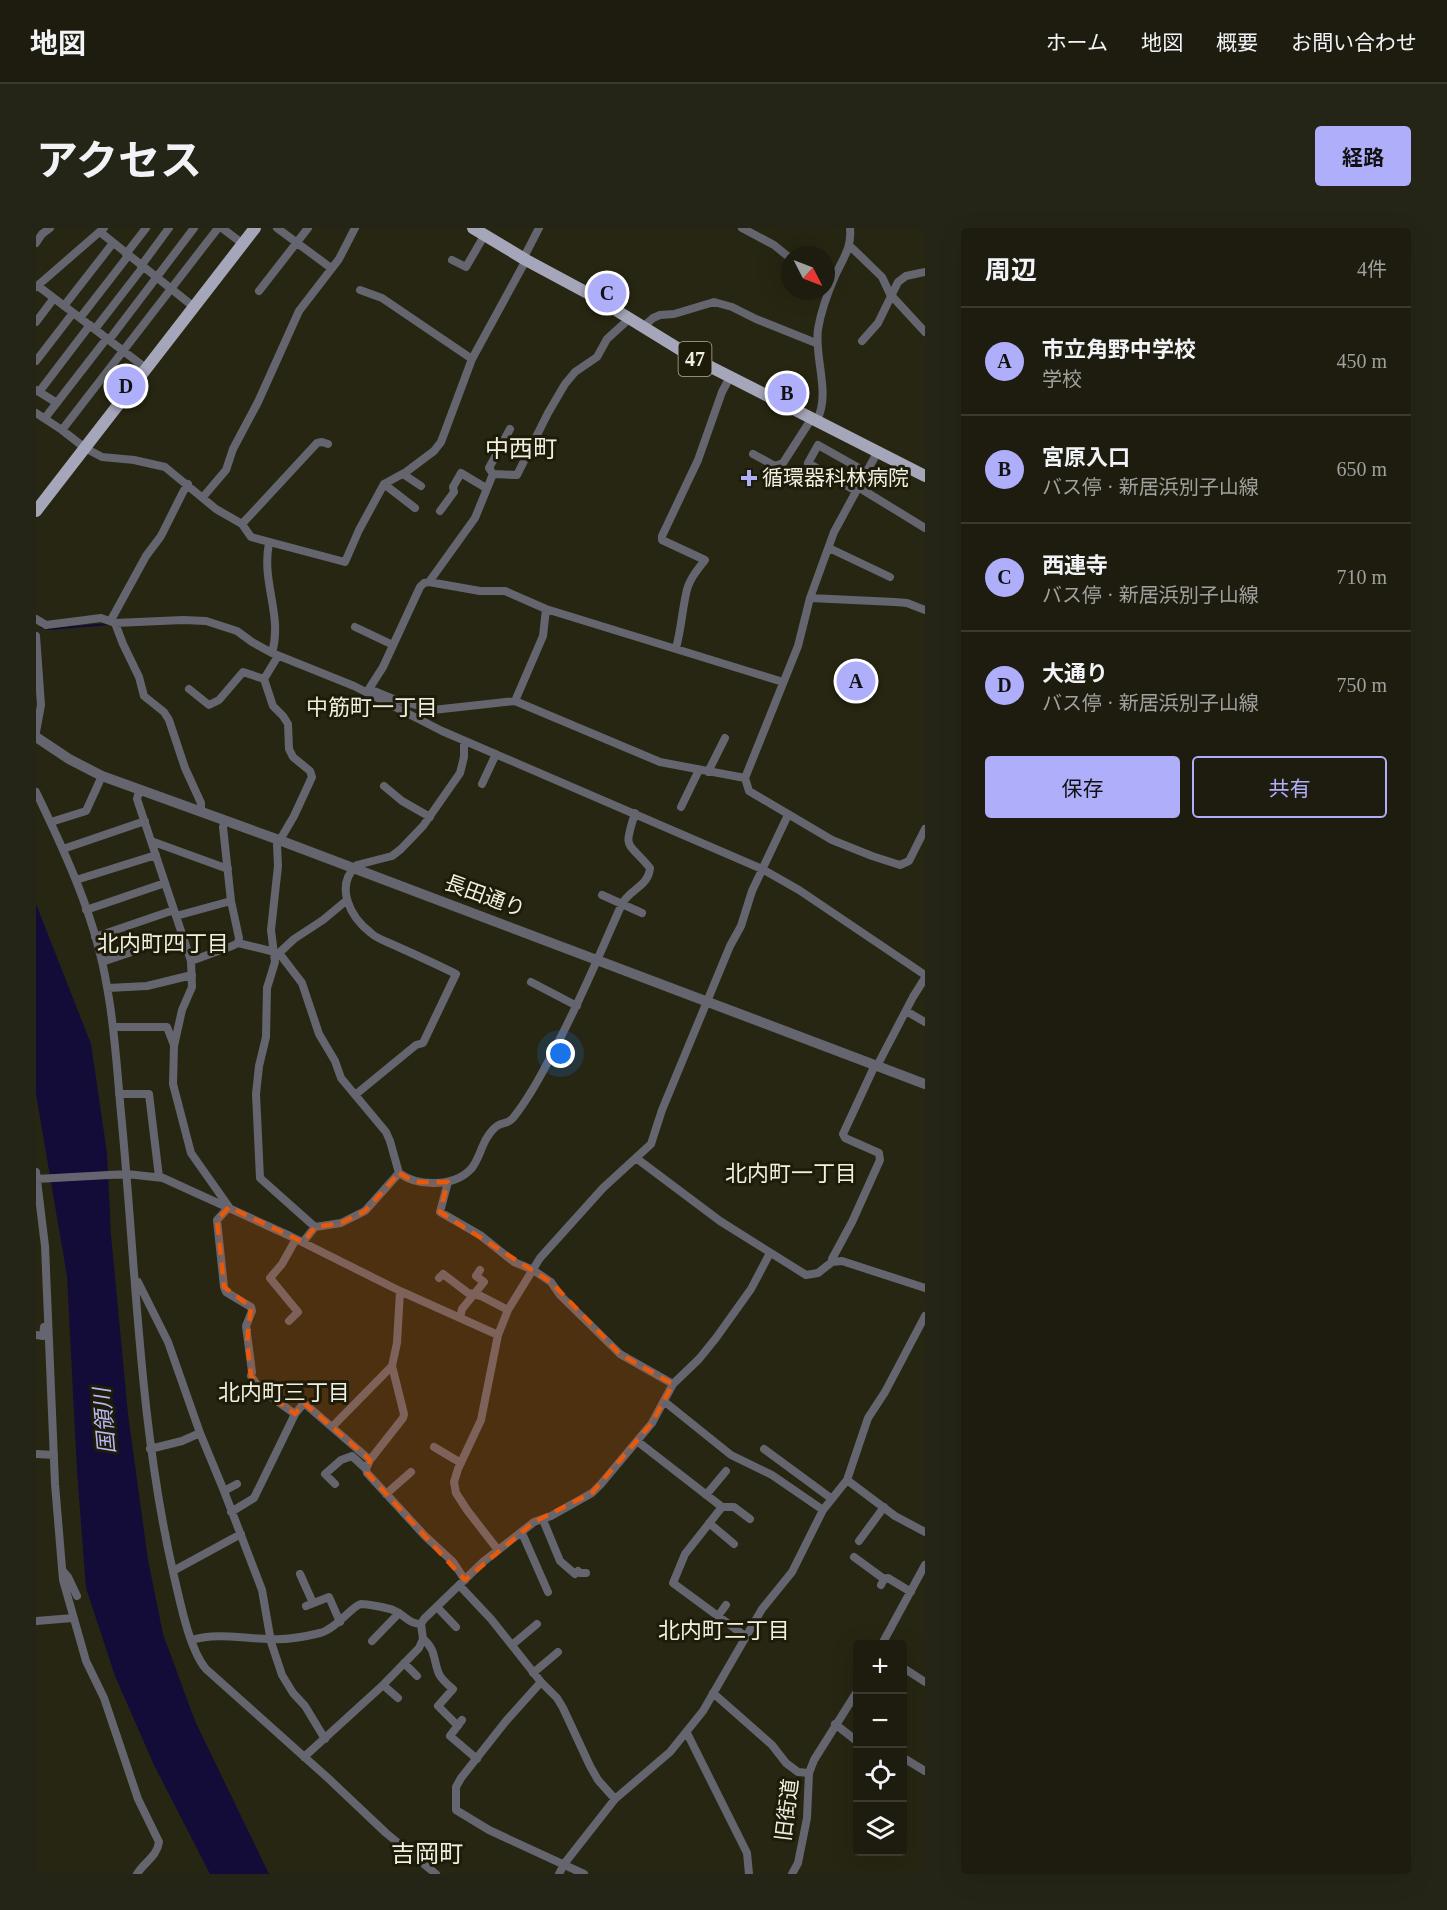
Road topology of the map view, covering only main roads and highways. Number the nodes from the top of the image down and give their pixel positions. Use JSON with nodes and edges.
{"nodes":[{"id":1,"x":255,"y":228,"type":"edge"},
{"id":2,"x":473,"y":228,"type":"edge"},
{"id":3,"x":925,"y":476,"type":"edge"},
{"id":4,"x":36,"y":511,"type":"edge"}],
"edges":[{"from":1,"to":4,"type":"main road"},
{"from":2,"to":3,"type":"main road","number":"47"}]}
